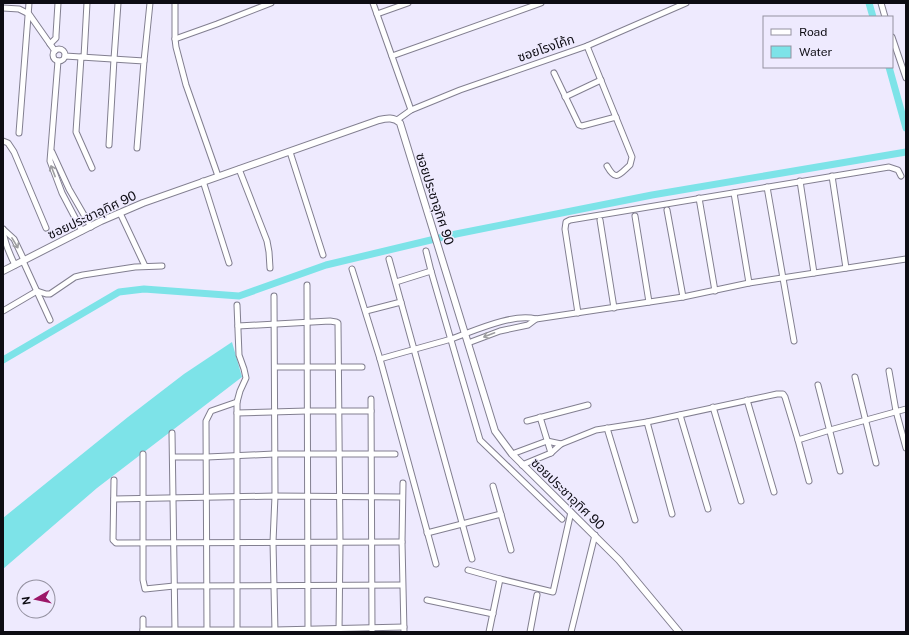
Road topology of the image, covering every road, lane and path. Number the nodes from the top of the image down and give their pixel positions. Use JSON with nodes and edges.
{"nodes":[{"id":1,"x":30,"y":3,"type":"edge"},
{"id":2,"x":58,"y":3,"type":"edge"},
{"id":3,"x":87,"y":3,"type":"edge"},
{"id":4,"x":118,"y":3,"type":"edge"},
{"id":5,"x":150,"y":3,"type":"edge"},
{"id":6,"x":175,"y":3,"type":"edge"},
{"id":7,"x":271,"y":3,"type":"edge"},
{"id":8,"x":373,"y":3,"type":"edge"},
{"id":9,"x":408,"y":3,"type":"edge"},
{"id":10,"x":541,"y":3,"type":"edge"},
{"id":11,"x":686,"y":3,"type":"edge"},
{"id":12,"x":881,"y":3,"type":"edge"},
{"id":13,"x":3,"y":8,"type":"edge"},
{"id":14,"x":29,"y":14,"type":"junction"},
{"id":15,"x":377,"y":14,"type":"junction"},
{"id":16,"x":885,"y":16,"type":"edge"},
{"id":17,"x":175,"y":39,"type":"junction"},
{"id":18,"x":893,"y":40,"type":"edge"},
{"id":19,"x":50,"y":44,"type":"junction"},
{"id":20,"x":587,"y":46,"type":"junction"},
{"id":21,"x":55,"y":51,"type":"junction"},
{"id":22,"x":65,"y":56,"type":"junction"},
{"id":23,"x":392,"y":56,"type":"junction"},
{"id":24,"x":82,"y":57,"type":"junction"},
{"id":25,"x":114,"y":59,"type":"junction"},
{"id":26,"x":58,"y":61,"type":"junction"},
{"id":27,"x":144,"y":61,"type":"junction"},
{"id":28,"x":554,"y":73,"type":"dead end"},
{"id":29,"x":906,"y":78,"type":"edge"},
{"id":30,"x":600,"y":80,"type":"junction"},
{"id":31,"x":565,"y":97,"type":"junction"},
{"id":32,"x":411,"y":110,"type":"junction"},
{"id":33,"x":616,"y":117,"type":"junction"},
{"id":34,"x":396,"y":120,"type":"junction"},
{"id":35,"x":19,"y":133,"type":"dead end"},
{"id":36,"x":3,"y":141,"type":"edge"},
{"id":37,"x":109,"y":145,"type":"dead end"},
{"id":38,"x":137,"y":148,"type":"dead end"},
{"id":39,"x":52,"y":152,"type":"junction"},
{"id":40,"x":290,"y":152,"type":"junction"},
{"id":41,"x":607,"y":166,"type":"dead end"},
{"id":42,"x":92,"y":168,"type":"dead end"},
{"id":43,"x":239,"y":169,"type":"junction"},
{"id":44,"x":218,"y":176,"type":"junction"},
{"id":45,"x":832,"y":176,"type":"junction"},
{"id":46,"x":901,"y":176,"type":"dead end"},
{"id":47,"x":800,"y":181,"type":"junction"},
{"id":48,"x":203,"y":182,"type":"junction"},
{"id":49,"x":767,"y":186,"type":"junction"},
{"id":50,"x":69,"y":189,"type":"junction"},
{"id":51,"x":62,"y":193,"type":"junction"},
{"id":52,"x":734,"y":193,"type":"junction"},
{"id":53,"x":699,"y":198,"type":"junction"},
{"id":54,"x":667,"y":210,"type":"dead end"},
{"id":55,"x":120,"y":213,"type":"junction"},
{"id":56,"x":635,"y":216,"type":"dead end"},
{"id":57,"x":600,"y":220,"type":"dead end"},
{"id":58,"x":91,"y":227,"type":"junction"},
{"id":59,"x":46,"y":228,"type":"dead end"},
{"id":60,"x":3,"y":229,"type":"edge"},
{"id":61,"x":82,"y":231,"type":"junction"},
{"id":62,"x":426,"y":251,"type":"dead end"},
{"id":63,"x":323,"y":255,"type":"dead end"},
{"id":64,"x":389,"y":259,"type":"dead end"},
{"id":65,"x":906,"y":259,"type":"edge"},
{"id":66,"x":24,"y":260,"type":"junction"},
{"id":67,"x":229,"y":263,"type":"dead end"},
{"id":68,"x":15,"y":265,"type":"junction"},
{"id":69,"x":145,"y":266,"type":"junction"},
{"id":70,"x":162,"y":266,"type":"dead end"},
{"id":71,"x":270,"y":268,"type":"dead end"},
{"id":72,"x":846,"y":268,"type":"junction"},
{"id":73,"x":352,"y":269,"type":"dead end"},
{"id":74,"x":3,"y":271,"type":"edge"},
{"id":75,"x":430,"y":271,"type":"junction"},
{"id":76,"x":814,"y":273,"type":"junction"},
{"id":77,"x":782,"y":278,"type":"junction"},
{"id":78,"x":396,"y":282,"type":"junction"},
{"id":79,"x":749,"y":284,"type":"junction"},
{"id":80,"x":307,"y":285,"type":"dead end"},
{"id":81,"x":715,"y":291,"type":"junction"},
{"id":82,"x":37,"y":292,"type":"junction"},
{"id":83,"x":274,"y":296,"type":"dead end"},
{"id":84,"x":682,"y":298,"type":"junction"},
{"id":85,"x":401,"y":302,"type":"junction"},
{"id":86,"x":649,"y":302,"type":"junction"},
{"id":87,"x":237,"y":305,"type":"dead end"},
{"id":88,"x":614,"y":308,"type":"junction"},
{"id":89,"x":3,"y":311,"type":"edge"},
{"id":90,"x":366,"y":311,"type":"junction"},
{"id":91,"x":578,"y":313,"type":"junction"},
{"id":92,"x":536,"y":319,"type":"junction"},
{"id":93,"x":50,"y":320,"type":"dead end"},
{"id":94,"x":502,"y":322,"type":"junction"},
{"id":95,"x":307,"y":323,"type":"junction"},
{"id":96,"x":274,"y":324,"type":"junction"},
{"id":97,"x":238,"y":326,"type":"junction"},
{"id":98,"x":504,"y":330,"type":"junction"},
{"id":99,"x":465,"y":334,"type":"junction"},
{"id":100,"x":450,"y":339,"type":"junction"},
{"id":101,"x":794,"y":341,"type":"dead end"},
{"id":102,"x":468,"y":343,"type":"junction"},
{"id":103,"x":414,"y":349,"type":"junction"},
{"id":104,"x":380,"y":359,"type":"junction"},
{"id":105,"x":275,"y":367,"type":"junction"},
{"id":106,"x":307,"y":367,"type":"junction"},
{"id":107,"x":339,"y":367,"type":"junction"},
{"id":108,"x":362,"y":367,"type":"dead end"},
{"id":109,"x":889,"y":372,"type":"dead end"},
{"id":110,"x":855,"y":377,"type":"dead end"},
{"id":111,"x":818,"y":385,"type":"dead end"},
{"id":112,"x":371,"y":399,"type":"dead end"},
{"id":113,"x":747,"y":400,"type":"junction"},
{"id":114,"x":237,"y":402,"type":"junction"},
{"id":115,"x":588,"y":405,"type":"dead end"},
{"id":116,"x":713,"y":407,"type":"junction"},
{"id":117,"x":906,"y":409,"type":"edge"},
{"id":118,"x":307,"y":411,"type":"junction"},
{"id":119,"x":339,"y":411,"type":"junction"},
{"id":120,"x":371,"y":411,"type":"junction"},
{"id":121,"x":896,"y":411,"type":"junction"},
{"id":122,"x":274,"y":412,"type":"junction"},
{"id":123,"x":237,"y":413,"type":"junction"},
{"id":124,"x":680,"y":415,"type":"junction"},
{"id":125,"x":540,"y":417,"type":"junction"},
{"id":126,"x":865,"y":420,"type":"junction"},
{"id":127,"x":527,"y":421,"type":"dead end"},
{"id":128,"x":647,"y":422,"type":"junction"},
{"id":129,"x":607,"y":428,"type":"junction"},
{"id":130,"x":830,"y":430,"type":"junction"},
{"id":131,"x":172,"y":433,"type":"dead end"},
{"id":132,"x":798,"y":440,"type":"junction"},
{"id":133,"x":547,"y":441,"type":"junction"},
{"id":134,"x":561,"y":444,"type":"junction"},
{"id":135,"x":906,"y":448,"type":"edge"},
{"id":136,"x":551,"y":453,"type":"junction"},
{"id":137,"x":143,"y":454,"type":"dead end"},
{"id":138,"x":274,"y":454,"type":"junction"},
{"id":139,"x":307,"y":454,"type":"junction"},
{"id":140,"x":339,"y":454,"type":"junction"},
{"id":141,"x":371,"y":454,"type":"junction"},
{"id":142,"x":395,"y":454,"type":"dead end"},
{"id":143,"x":512,"y":454,"type":"junction"},
{"id":144,"x":237,"y":456,"type":"junction"},
{"id":145,"x":172,"y":457,"type":"junction"},
{"id":146,"x":207,"y":457,"type":"junction"},
{"id":147,"x":876,"y":463,"type":"dead end"},
{"id":148,"x":522,"y":465,"type":"junction"},
{"id":149,"x":840,"y":471,"type":"dead end"},
{"id":150,"x":114,"y":480,"type":"dead end"},
{"id":151,"x":809,"y":481,"type":"dead end"},
{"id":152,"x":403,"y":483,"type":"dead end"},
{"id":153,"x":493,"y":486,"type":"dead end"},
{"id":154,"x":774,"y":492,"type":"dead end"},
{"id":155,"x":237,"y":496,"type":"junction"},
{"id":156,"x":274,"y":496,"type":"junction"},
{"id":157,"x":308,"y":496,"type":"junction"},
{"id":158,"x":339,"y":496,"type":"junction"},
{"id":159,"x":371,"y":496,"type":"junction"},
{"id":160,"x":173,"y":497,"type":"junction"},
{"id":161,"x":402,"y":497,"type":"junction"},
{"id":162,"x":142,"y":498,"type":"junction"},
{"id":163,"x":206,"y":498,"type":"junction"},
{"id":164,"x":114,"y":499,"type":"junction"},
{"id":165,"x":741,"y":501,"type":"dead end"},
{"id":166,"x":708,"y":509,"type":"dead end"},
{"id":167,"x":571,"y":512,"type":"junction"},
{"id":168,"x":500,"y":514,"type":"junction"},
{"id":169,"x":672,"y":514,"type":"dead end"},
{"id":170,"x":562,"y":519,"type":"dead end"},
{"id":171,"x":635,"y":520,"type":"dead end"},
{"id":172,"x":462,"y":523,"type":"junction"},
{"id":173,"x":427,"y":533,"type":"junction"},
{"id":174,"x":594,"y":535,"type":"junction"},
{"id":175,"x":206,"y":542,"type":"junction"},
{"id":176,"x":236,"y":542,"type":"junction"},
{"id":177,"x":273,"y":542,"type":"junction"},
{"id":178,"x":308,"y":542,"type":"junction"},
{"id":179,"x":340,"y":542,"type":"junction"},
{"id":180,"x":372,"y":542,"type":"junction"},
{"id":181,"x":402,"y":542,"type":"junction"},
{"id":182,"x":173,"y":543,"type":"junction"},
{"id":183,"x":143,"y":544,"type":"junction"},
{"id":184,"x":511,"y":550,"type":"dead end"},
{"id":185,"x":472,"y":559,"type":"dead end"},
{"id":186,"x":436,"y":564,"type":"dead end"},
{"id":187,"x":468,"y":570,"type":"dead end"},
{"id":188,"x":500,"y":579,"type":"junction"},
{"id":189,"x":308,"y":585,"type":"junction"},
{"id":190,"x":340,"y":585,"type":"junction"},
{"id":191,"x":372,"y":585,"type":"junction"},
{"id":192,"x":402,"y":585,"type":"junction"},
{"id":193,"x":174,"y":586,"type":"junction"},
{"id":194,"x":206,"y":586,"type":"junction"},
{"id":195,"x":237,"y":586,"type":"junction"},
{"id":196,"x":274,"y":586,"type":"junction"},
{"id":197,"x":537,"y":595,"type":"dead end"},
{"id":198,"x":427,"y":600,"type":"dead end"},
{"id":199,"x":493,"y":614,"type":"junction"},
{"id":200,"x":143,"y":619,"type":"dead end"},
{"id":201,"x":404,"y":629,"type":"edge"},
{"id":202,"x":207,"y":630,"type":"edge"},
{"id":203,"x":308,"y":630,"type":"edge"},
{"id":204,"x":339,"y":630,"type":"edge"},
{"id":205,"x":372,"y":630,"type":"edge"},
{"id":206,"x":143,"y":631,"type":"edge"},
{"id":207,"x":175,"y":631,"type":"edge"},
{"id":208,"x":237,"y":631,"type":"edge"},
{"id":209,"x":275,"y":631,"type":"edge"},
{"id":210,"x":490,"y":632,"type":"edge"},
{"id":211,"x":530,"y":632,"type":"edge"},
{"id":212,"x":571,"y":632,"type":"edge"},
{"id":213,"x":679,"y":632,"type":"edge"}],
"edges":[{"from":1,"to":14,"type":"street"},
{"from":2,"to":19,"type":"street"},
{"from":3,"to":24,"type":"street"},
{"from":4,"to":25,"type":"street"},
{"from":5,"to":27,"type":"street"},
{"from":6,"to":17,"type":"street"},
{"from":7,"to":17,"type":"street"},
{"from":8,"to":15,"type":"street"},
{"from":9,"to":15,"type":"street"},
{"from":10,"to":23,"type":"street"},
{"from":11,"to":20,"type":"street","name":"ซอยโรงโค้ก"},
{"from":12,"to":16,"type":"street"},
{"from":13,"to":14,"type":"street"},
{"from":14,"to":19,"type":"street"},
{"from":14,"to":35,"type":"street"},
{"from":15,"to":23,"type":"street"},
{"from":17,"to":44,"type":"street"},
{"from":18,"to":29,"type":"street"},
{"from":19,"to":21,"type":"street"},
{"from":20,"to":30,"type":"street"},
{"from":20,"to":32,"type":"street","name":"ซอยโรงโค้ก"},
{"from":21,"to":22,"type":"street"},
{"from":21,"to":26,"type":"street"},
{"from":22,"to":24,"type":"street"},
{"from":22,"to":26,"type":"street"},
{"from":23,"to":32,"type":"street"},
{"from":24,"to":25,"type":"street"},
{"from":24,"to":42,"type":"street"},
{"from":25,"to":27,"type":"street"},
{"from":25,"to":37,"type":"street"},
{"from":26,"to":39,"type":"street"},
{"from":27,"to":38,"type":"street"},
{"from":28,"to":31,"type":"street"},
{"from":30,"to":31,"type":"street"},
{"from":30,"to":33,"type":"street"},
{"from":31,"to":33,"type":"street"},
{"from":32,"to":34,"type":"street","name":"ซอยโรงโค้ก"},
{"from":33,"to":41,"type":"street"},
{"from":34,"to":40,"type":"street","name":"ซอยประชาอุทิศ 90"},
{"from":34,"to":99,"type":"street","name":"ซอยประชาอุทิศ 90"},
{"from":36,"to":59,"type":"street"},
{"from":39,"to":50,"type":"street"},
{"from":51,"to":39,"type":"street","one_way":true},
{"from":40,"to":43,"type":"street","name":"ซอยประชาอุทิศ 90"},
{"from":40,"to":63,"type":"street"},
{"from":43,"to":44,"type":"street","name":"ซอยประชาอุทิศ 90"},
{"from":43,"to":71,"type":"street"},
{"from":44,"to":48,"type":"street","name":"ซอยประชาอุทิศ 90"},
{"from":45,"to":46,"type":"street"},
{"from":45,"to":47,"type":"street"},
{"from":45,"to":72,"type":"street"},
{"from":47,"to":49,"type":"street"},
{"from":47,"to":76,"type":"street"},
{"from":48,"to":55,"type":"street","name":"ซอยประชาอุทิศ 90"},
{"from":48,"to":67,"type":"street"},
{"from":49,"to":52,"type":"street"},
{"from":49,"to":77,"type":"street"},
{"from":50,"to":51,"type":"street"},
{"from":50,"to":58,"type":"street"},
{"from":51,"to":61,"type":"street"},
{"from":52,"to":53,"type":"street"},
{"from":52,"to":79,"type":"street"},
{"from":53,"to":81,"type":"street"},
{"from":53,"to":91,"type":"street"},
{"from":54,"to":84,"type":"street"},
{"from":55,"to":58,"type":"street","name":"ซอยประชาอุทิศ 90"},
{"from":55,"to":69,"type":"street"},
{"from":56,"to":86,"type":"street"},
{"from":57,"to":88,"type":"street"},
{"from":58,"to":61,"type":"street","name":"ซอยประชาอุทิศ 90"},
{"from":60,"to":66,"type":"street","one_way":true},
{"from":60,"to":68,"type":"street"},
{"from":61,"to":66,"type":"street","name":"ซอยประชาอุทิศ 90"},
{"from":62,"to":75,"type":"street"},
{"from":64,"to":78,"type":"street"},
{"from":65,"to":72,"type":"street"},
{"from":66,"to":68,"type":"street","name":"ซอยประชาอุทิศ 90"},
{"from":66,"to":82,"type":"street"},
{"from":68,"to":74,"type":"street","name":"ซอยประชาอุทิศ 90"},
{"from":69,"to":70,"type":"street"},
{"from":69,"to":82,"type":"street"},
{"from":72,"to":76,"type":"street"},
{"from":73,"to":90,"type":"street"},
{"from":75,"to":78,"type":"street"},
{"from":75,"to":100,"type":"street"},
{"from":76,"to":77,"type":"street"},
{"from":77,"to":79,"type":"street"},
{"from":77,"to":101,"type":"street"},
{"from":78,"to":85,"type":"street"},
{"from":79,"to":81,"type":"street"},
{"from":80,"to":95,"type":"street"},
{"from":81,"to":84,"type":"street"},
{"from":82,"to":89,"type":"street"},
{"from":82,"to":93,"type":"street"},
{"from":83,"to":96,"type":"street"},
{"from":84,"to":86,"type":"street"},
{"from":85,"to":90,"type":"street"},
{"from":85,"to":103,"type":"street"},
{"from":86,"to":88,"type":"street"},
{"from":87,"to":97,"type":"street"},
{"from":88,"to":91,"type":"street"},
{"from":90,"to":104,"type":"street"},
{"from":91,"to":92,"type":"street"},
{"from":92,"to":94,"type":"street"},
{"from":92,"to":98,"type":"street"},
{"from":94,"to":98,"type":"street"},
{"from":94,"to":99,"type":"street"},
{"from":95,"to":96,"type":"street"},
{"from":95,"to":106,"type":"street"},
{"from":95,"to":107,"type":"street"},
{"from":96,"to":97,"type":"street"},
{"from":96,"to":105,"type":"street"},
{"from":97,"to":114,"type":"street"},
{"from":98,"to":102,"type":"street","one_way":true},
{"from":99,"to":100,"type":"street"},
{"from":99,"to":102,"type":"street","name":"ซอยประชาอุทิศ 90"},
{"from":100,"to":103,"type":"street"},
{"from":100,"to":170,"type":"street"},
{"from":102,"to":143,"type":"street","name":"ซอยประชาอุทิศ 90"},
{"from":103,"to":104,"type":"street"},
{"from":103,"to":172,"type":"street"},
{"from":104,"to":173,"type":"street"},
{"from":105,"to":106,"type":"street"},
{"from":105,"to":122,"type":"street"},
{"from":106,"to":107,"type":"street"},
{"from":106,"to":118,"type":"street"},
{"from":107,"to":108,"type":"street"},
{"from":107,"to":119,"type":"street"},
{"from":109,"to":121,"type":"street"},
{"from":110,"to":126,"type":"street"},
{"from":111,"to":130,"type":"street"},
{"from":112,"to":120,"type":"street"},
{"from":113,"to":116,"type":"street"},
{"from":113,"to":132,"type":"street"},
{"from":113,"to":154,"type":"street"},
{"from":114,"to":123,"type":"street"},
{"from":114,"to":146,"type":"street"},
{"from":115,"to":125,"type":"street"},
{"from":116,"to":124,"type":"street"},
{"from":116,"to":165,"type":"street"},
{"from":117,"to":121,"type":"street"},
{"from":118,"to":119,"type":"street"},
{"from":118,"to":122,"type":"street"},
{"from":118,"to":139,"type":"street"},
{"from":119,"to":120,"type":"street"},
{"from":119,"to":140,"type":"street"},
{"from":120,"to":141,"type":"street"},
{"from":121,"to":126,"type":"street"},
{"from":121,"to":135,"type":"street"},
{"from":122,"to":123,"type":"street"},
{"from":122,"to":138,"type":"street"},
{"from":123,"to":144,"type":"street"},
{"from":124,"to":128,"type":"street"},
{"from":124,"to":166,"type":"street"},
{"from":125,"to":127,"type":"street"},
{"from":125,"to":133,"type":"street"},
{"from":126,"to":130,"type":"street"},
{"from":126,"to":147,"type":"street"},
{"from":128,"to":129,"type":"street"},
{"from":128,"to":169,"type":"street"},
{"from":129,"to":134,"type":"street"},
{"from":129,"to":171,"type":"street"},
{"from":130,"to":132,"type":"street"},
{"from":130,"to":149,"type":"street"},
{"from":131,"to":145,"type":"street"},
{"from":132,"to":151,"type":"street"},
{"from":133,"to":134,"type":"street"},
{"from":133,"to":136,"type":"street"},
{"from":133,"to":143,"type":"street"},
{"from":134,"to":136,"type":"street"},
{"from":136,"to":148,"type":"street"},
{"from":137,"to":162,"type":"street"},
{"from":138,"to":139,"type":"street"},
{"from":138,"to":144,"type":"street"},
{"from":138,"to":156,"type":"street"},
{"from":139,"to":140,"type":"street"},
{"from":139,"to":157,"type":"street"},
{"from":140,"to":141,"type":"street"},
{"from":140,"to":158,"type":"street"},
{"from":141,"to":142,"type":"street"},
{"from":141,"to":159,"type":"street"},
{"from":143,"to":148,"type":"street","name":"ซอยประชาอุทิศ 90"},
{"from":144,"to":146,"type":"street"},
{"from":144,"to":155,"type":"street"},
{"from":145,"to":146,"type":"street"},
{"from":145,"to":160,"type":"street"},
{"from":146,"to":163,"type":"street"},
{"from":148,"to":167,"type":"street","name":"ซอยประชาอุทิศ 90"},
{"from":150,"to":164,"type":"street"},
{"from":152,"to":161,"type":"street"},
{"from":153,"to":168,"type":"street"},
{"from":155,"to":156,"type":"street"},
{"from":155,"to":163,"type":"street"},
{"from":155,"to":176,"type":"street"},
{"from":156,"to":157,"type":"street"},
{"from":156,"to":177,"type":"street"},
{"from":157,"to":158,"type":"street"},
{"from":157,"to":178,"type":"street"},
{"from":158,"to":159,"type":"street"},
{"from":158,"to":179,"type":"street"},
{"from":159,"to":161,"type":"street"},
{"from":159,"to":180,"type":"street"},
{"from":160,"to":162,"type":"street"},
{"from":160,"to":163,"type":"street"},
{"from":160,"to":182,"type":"street"},
{"from":161,"to":181,"type":"street"},
{"from":162,"to":164,"type":"street"},
{"from":162,"to":183,"type":"street"},
{"from":163,"to":175,"type":"street"},
{"from":164,"to":183,"type":"street"},
{"from":167,"to":174,"type":"street","name":"ซอยประชาอุทิศ 90"},
{"from":167,"to":188,"type":"street"},
{"from":168,"to":172,"type":"street"},
{"from":168,"to":184,"type":"street"},
{"from":172,"to":173,"type":"street"},
{"from":172,"to":185,"type":"street"},
{"from":173,"to":186,"type":"street"},
{"from":174,"to":212,"type":"street"},
{"from":174,"to":213,"type":"street","name":"ซอยประชาอุทิศ 90"},
{"from":175,"to":176,"type":"street"},
{"from":175,"to":182,"type":"street"},
{"from":175,"to":194,"type":"street"},
{"from":176,"to":177,"type":"street"},
{"from":176,"to":195,"type":"street"},
{"from":177,"to":178,"type":"street"},
{"from":177,"to":196,"type":"street"},
{"from":178,"to":179,"type":"street"},
{"from":178,"to":189,"type":"street"},
{"from":179,"to":180,"type":"street"},
{"from":179,"to":190,"type":"street"},
{"from":180,"to":181,"type":"street"},
{"from":180,"to":191,"type":"street"},
{"from":181,"to":192,"type":"street"},
{"from":182,"to":183,"type":"street"},
{"from":182,"to":193,"type":"street"},
{"from":183,"to":193,"type":"street"},
{"from":187,"to":188,"type":"street"},
{"from":188,"to":199,"type":"street"},
{"from":189,"to":190,"type":"street"},
{"from":189,"to":196,"type":"street"},
{"from":189,"to":203,"type":"street"},
{"from":190,"to":191,"type":"street"},
{"from":190,"to":204,"type":"street"},
{"from":191,"to":192,"type":"street"},
{"from":191,"to":205,"type":"street"},
{"from":192,"to":201,"type":"street"},
{"from":193,"to":194,"type":"street"},
{"from":193,"to":207,"type":"street"},
{"from":194,"to":195,"type":"street"},
{"from":194,"to":202,"type":"street"},
{"from":195,"to":196,"type":"street"},
{"from":195,"to":208,"type":"street"},
{"from":196,"to":209,"type":"street"},
{"from":197,"to":211,"type":"street"},
{"from":198,"to":199,"type":"street"},
{"from":199,"to":210,"type":"street"},
{"from":200,"to":206,"type":"street"},
{"from":201,"to":205,"type":"street"},
{"from":202,"to":207,"type":"street"},
{"from":202,"to":208,"type":"street"},
{"from":203,"to":204,"type":"street"},
{"from":203,"to":209,"type":"street"},
{"from":204,"to":205,"type":"street"},
{"from":206,"to":207,"type":"street"},
{"from":208,"to":209,"type":"street"}]}
